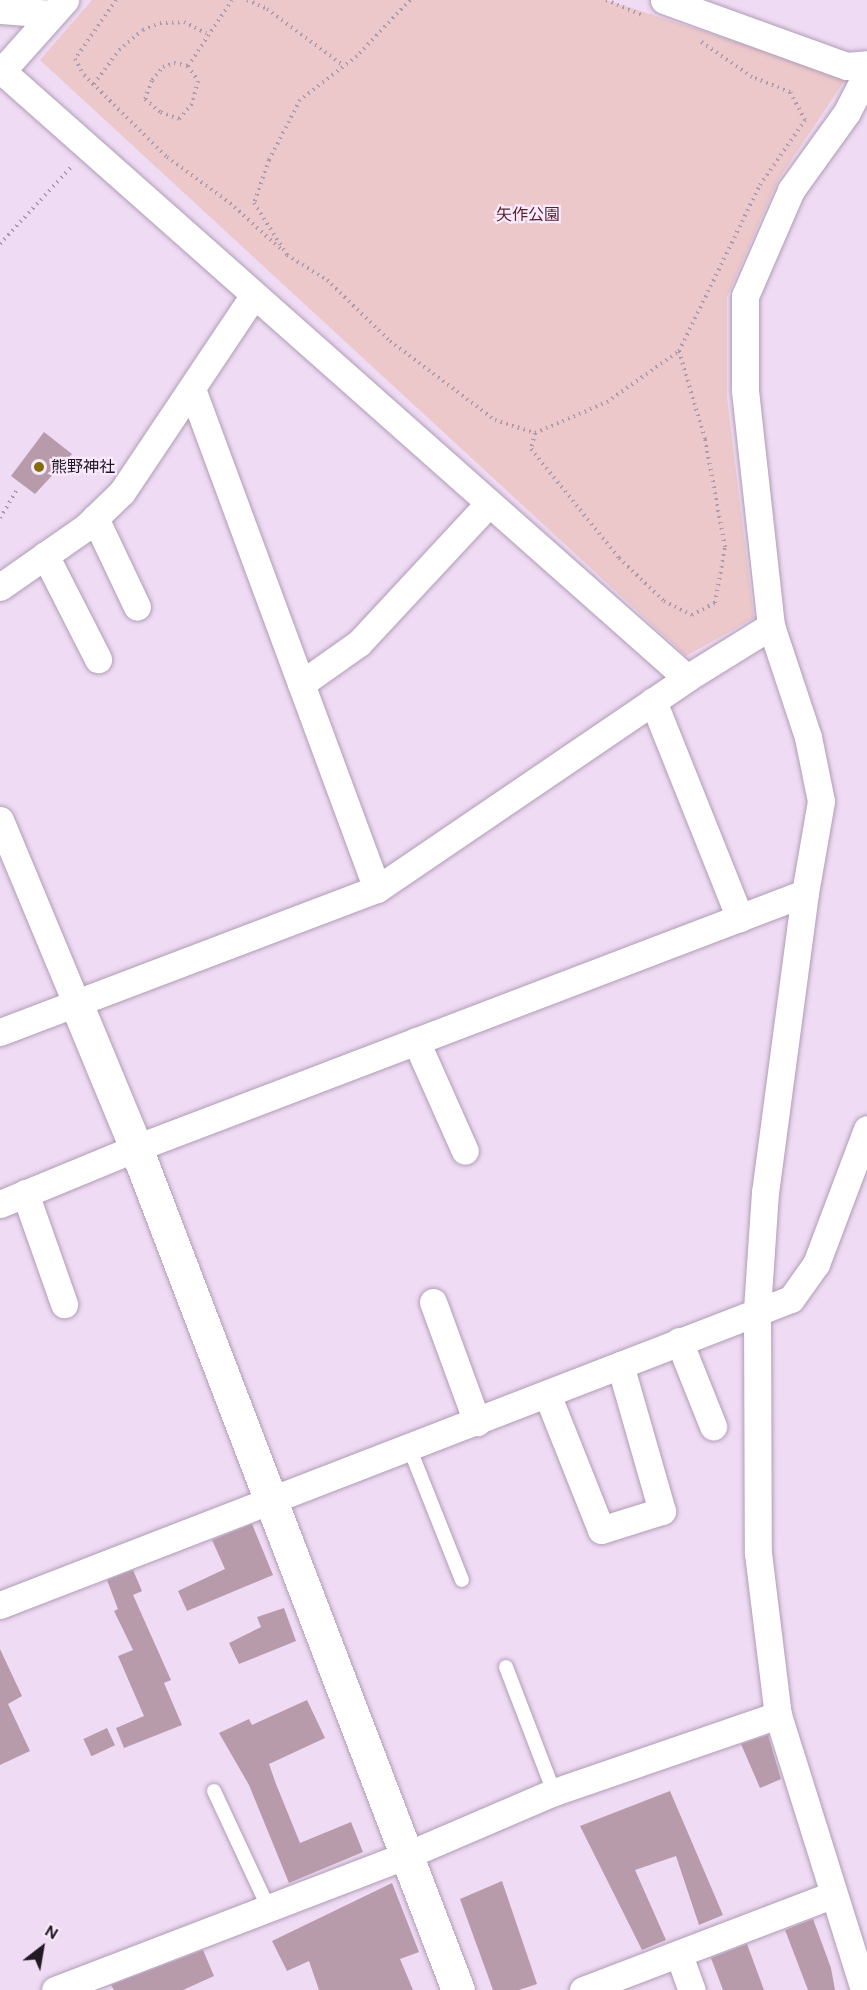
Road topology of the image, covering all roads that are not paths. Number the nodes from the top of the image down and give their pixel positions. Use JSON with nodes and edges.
{"nodes":[{"id":1,"x":59,"y":7,"type":"edge"},
{"id":2,"x":0,"y":10,"type":"edge"},
{"id":3,"x":659,"y":10,"type":"edge"},
{"id":4,"x":867,"y":64,"type":"edge"},
{"id":5,"x":1,"y":72,"type":"edge"},
{"id":6,"x":867,"y":73,"type":"edge"},
{"id":7,"x":254,"y":295,"type":"junction"},
{"id":8,"x":192,"y":389,"type":"junction"},
{"id":9,"x":489,"y":503,"type":"junction"},
{"id":10,"x":95,"y":518,"type":"junction"},
{"id":11,"x":45,"y":555,"type":"junction"},
{"id":12,"x":0,"y":587,"type":"edge"},
{"id":13,"x":137,"y":607,"type":"dead end"},
{"id":14,"x":771,"y":626,"type":"junction"},
{"id":15,"x":98,"y":658,"type":"dead end"},
{"id":16,"x":687,"y":678,"type":"junction"},
{"id":17,"x":300,"y":684,"type":"junction"},
{"id":18,"x":653,"y":701,"type":"junction"},
{"id":19,"x":0,"y":820,"type":"edge"},
{"id":20,"x":376,"y":889,"type":"junction"},
{"id":21,"x":805,"y":893,"type":"junction"},
{"id":22,"x":740,"y":918,"type":"junction"},
{"id":23,"x":76,"y":1003,"type":"junction"},
{"id":24,"x":0,"y":1032,"type":"edge"},
{"id":25,"x":417,"y":1041,"type":"junction"},
{"id":26,"x":867,"y":1129,"type":"edge"},
{"id":27,"x":136,"y":1148,"type":"junction"},
{"id":28,"x":465,"y":1151,"type":"dead end"},
{"id":29,"x":25,"y":1193,"type":"junction"},
{"id":30,"x":0,"y":1204,"type":"edge"},
{"id":31,"x":433,"y":1302,"type":"dead end"},
{"id":32,"x":64,"y":1304,"type":"dead end"},
{"id":33,"x":756,"y":1310,"type":"junction"},
{"id":34,"x":679,"y":1341,"type":"junction"},
{"id":35,"x":620,"y":1365,"type":"junction"},
{"id":36,"x":547,"y":1394,"type":"junction"},
{"id":37,"x":477,"y":1422,"type":"junction"},
{"id":38,"x":713,"y":1426,"type":"dead end"},
{"id":39,"x":409,"y":1447,"type":"junction"},
{"id":40,"x":269,"y":1502,"type":"junction"},
{"id":41,"x":462,"y":1580,"type":"dead end"},
{"id":42,"x":0,"y":1605,"type":"edge"},
{"id":43,"x":506,"y":1667,"type":"dead end"},
{"id":44,"x":778,"y":1715,"type":"junction"},
{"id":45,"x":214,"y":1791,"type":"dead end"},
{"id":46,"x":554,"y":1792,"type":"junction"},
{"id":47,"x":407,"y":1855,"type":"junction"},
{"id":48,"x":832,"y":1895,"type":"junction"},
{"id":49,"x":268,"y":1907,"type":"junction"},
{"id":50,"x":679,"y":1955,"type":"junction"},
{"id":51,"x":55,"y":1990,"type":"edge"},
{"id":52,"x":458,"y":1990,"type":"edge"},
{"id":53,"x":583,"y":1990,"type":"edge"},
{"id":54,"x":692,"y":1990,"type":"edge"},
{"id":55,"x":864,"y":1990,"type":"edge"}],
"edges":[{"from":1,"to":2,"type":"street"},
{"from":1,"to":5,"type":"street"},
{"from":3,"to":4,"type":"street"},
{"from":5,"to":7,"type":"street"},
{"from":6,"to":14,"type":"street"},
{"from":7,"to":8,"type":"street"},
{"from":7,"to":9,"type":"street"},
{"from":8,"to":10,"type":"street"},
{"from":8,"to":17,"type":"street"},
{"from":9,"to":16,"type":"street"},
{"from":9,"to":17,"type":"street"},
{"from":10,"to":11,"type":"street"},
{"from":10,"to":13,"type":"street"},
{"from":11,"to":12,"type":"street"},
{"from":11,"to":15,"type":"street"},
{"from":14,"to":16,"type":"street"},
{"from":14,"to":21,"type":"street"},
{"from":16,"to":18,"type":"street"},
{"from":17,"to":20,"type":"street"},
{"from":18,"to":20,"type":"street"},
{"from":18,"to":22,"type":"street"},
{"from":19,"to":23,"type":"street"},
{"from":20,"to":23,"type":"street"},
{"from":21,"to":22,"type":"street"},
{"from":21,"to":33,"type":"street"},
{"from":22,"to":25,"type":"street"},
{"from":23,"to":24,"type":"street"},
{"from":23,"to":27,"type":"street"},
{"from":25,"to":27,"type":"street"},
{"from":25,"to":28,"type":"street"},
{"from":26,"to":33,"type":"street"},
{"from":27,"to":29,"type":"street"},
{"from":27,"to":40,"type":"street"},
{"from":29,"to":30,"type":"street"},
{"from":29,"to":32,"type":"street"},
{"from":31,"to":37,"type":"street"},
{"from":33,"to":34,"type":"street"},
{"from":33,"to":44,"type":"street"},
{"from":34,"to":35,"type":"street"},
{"from":34,"to":38,"type":"street"},
{"from":35,"to":36,"type":"street"},
{"from":35,"to":36,"type":"street"},
{"from":36,"to":37,"type":"street"},
{"from":37,"to":39,"type":"street"},
{"from":39,"to":40,"type":"street"},
{"from":39,"to":41,"type":"lane"},
{"from":40,"to":42,"type":"street"},
{"from":40,"to":47,"type":"street"},
{"from":43,"to":46,"type":"lane"},
{"from":44,"to":46,"type":"street"},
{"from":44,"to":48,"type":"street"},
{"from":45,"to":49,"type":"lane"},
{"from":46,"to":47,"type":"street"},
{"from":47,"to":49,"type":"street"},
{"from":47,"to":52,"type":"street"},
{"from":48,"to":50,"type":"street"},
{"from":48,"to":55,"type":"street"},
{"from":49,"to":51,"type":"street"},
{"from":50,"to":53,"type":"street"},
{"from":50,"to":54,"type":"street"}]}
